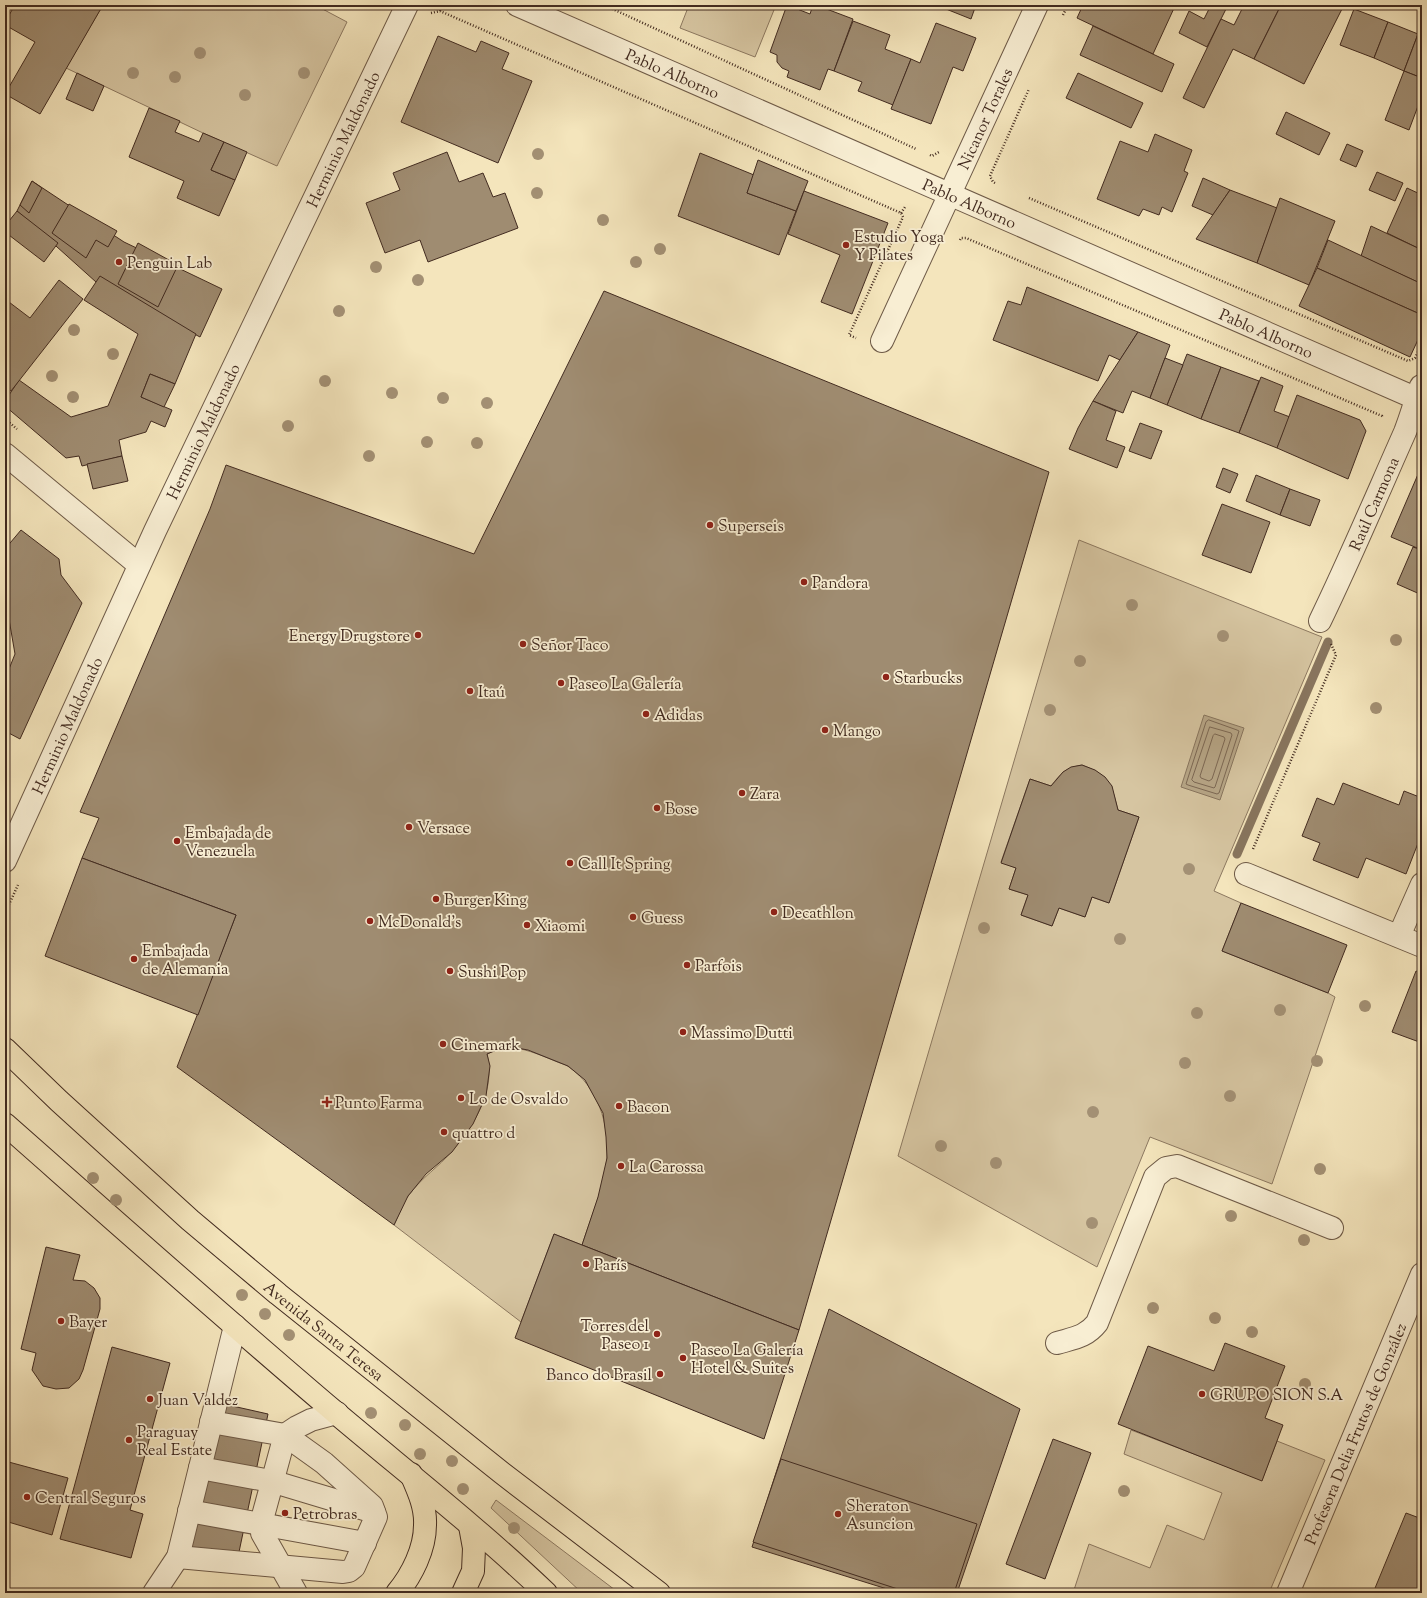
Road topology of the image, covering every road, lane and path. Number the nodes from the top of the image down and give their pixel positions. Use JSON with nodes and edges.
{"nodes":[{"id":1,"x":407,"y":5,"type":"edge"},
{"id":2,"x":443,"y":5,"type":"edge"},
{"id":3,"x":517,"y":5,"type":"edge"},
{"id":4,"x":604,"y":5,"type":"edge"},
{"id":5,"x":1037,"y":5,"type":"edge"},
{"id":6,"x":1068,"y":5,"type":"edge"},
{"id":7,"x":440,"y":11,"type":"junction"},
{"id":8,"x":432,"y":14,"type":"dead end"},
{"id":9,"x":1061,"y":19,"type":"dead end"},
{"id":10,"x":1032,"y":84,"type":"dead end"},
{"id":11,"x":942,"y":146,"type":"dead end"},
{"id":12,"x":918,"y":150,"type":"dead end"},
{"id":13,"x":925,"y":153,"type":"dead end"},
{"id":14,"x":1000,"y":185,"type":"dead end"},
{"id":15,"x":949,"y":195,"type":"junction"},
{"id":16,"x":1022,"y":195,"type":"dead end"},
{"id":17,"x":905,"y":207,"type":"dead end"},
{"id":18,"x":901,"y":213,"type":"junction"},
{"id":19,"x":903,"y":217,"type":"junction"},
{"id":20,"x":907,"y":218,"type":"dead end"},
{"id":21,"x":968,"y":232,"type":"dead end"},
{"id":22,"x":966,"y":238,"type":"junction"},
{"id":23,"x":958,"y":245,"type":"dead end"},
{"id":24,"x":860,"y":340,"type":"dead end"},
{"id":25,"x":882,"y":340,"type":"dead end"},
{"id":26,"x":1422,"y":344,"type":"edge"},
{"id":27,"x":1420,"y":395,"type":"edge"},
{"id":28,"x":1383,"y":421,"type":"dead end"},
{"id":29,"x":5,"y":454,"type":"edge"},
{"id":30,"x":140,"y":565,"type":"junction"},
{"id":31,"x":1320,"y":621,"type":"joint"},
{"id":32,"x":5,"y":861,"type":"edge"},
{"id":33,"x":1246,"y":874,"type":"joint"},
{"id":34,"x":1422,"y":884,"type":"edge"},
{"id":35,"x":1399,"y":936,"type":"junction"},
{"id":36,"x":1422,"y":946,"type":"edge"},
{"id":37,"x":5,"y":1049,"type":"edge"},
{"id":38,"x":5,"y":1124,"type":"edge"},
{"id":39,"x":1332,"y":1228,"type":"dead end"},
{"id":40,"x":1422,"y":1274,"type":"edge"},
{"id":41,"x":235,"y":1326,"type":"junction"},
{"id":42,"x":1057,"y":1343,"type":"dead end"},
{"id":43,"x":336,"y":1413,"type":"junction"},
{"id":44,"x":211,"y":1422,"type":"junction"},
{"id":45,"x":285,"y":1436,"type":"junction"},
{"id":46,"x":200,"y":1468,"type":"junction"},
{"id":47,"x":411,"y":1474,"type":"junction"},
{"id":48,"x":271,"y":1482,"type":"junction"},
{"id":49,"x":189,"y":1511,"type":"junction"},
{"id":50,"x":375,"y":1512,"type":"junction"},
{"id":51,"x":262,"y":1525,"type":"junction"},
{"id":52,"x":470,"y":1526,"type":"junction"},
{"id":53,"x":365,"y":1543,"type":"junction"},
{"id":54,"x":178,"y":1557,"type":"junction"},
{"id":55,"x":280,"y":1566,"type":"junction"},
{"id":56,"x":154,"y":1593,"type":"edge"},
{"id":57,"x":296,"y":1593,"type":"edge"},
{"id":58,"x":397,"y":1593,"type":"edge"},
{"id":59,"x":463,"y":1593,"type":"edge"},
{"id":60,"x":546,"y":1593,"type":"edge"},
{"id":61,"x":659,"y":1593,"type":"edge"},
{"id":62,"x":1288,"y":1593,"type":"edge"}],
"edges":[{"from":1,"to":30,"type":"street","name":"Herminio Maldonado"},
{"from":2,"to":7,"type":"path"},
{"from":3,"to":15,"type":"street","name":"Pablo Alborno"},
{"from":4,"to":12,"type":"path"},
{"from":5,"to":15,"type":"street","name":"Nicanor Torales"},
{"from":6,"to":9,"type":"path"},
{"from":7,"to":8,"type":"path"},
{"from":7,"to":18,"type":"path"},
{"from":10,"to":14,"type":"path"},
{"from":11,"to":13,"type":"path"},
{"from":15,"to":25,"type":"street","name":"Nicanor Torales"},
{"from":15,"to":27,"type":"street","name":"Pablo Alborno"},
{"from":16,"to":26,"type":"path"},
{"from":17,"to":18,"type":"path"},
{"from":18,"to":19,"type":"path"},
{"from":19,"to":20,"type":"path"},
{"from":19,"to":24,"type":"path"},
{"from":21,"to":22,"type":"path"},
{"from":22,"to":23,"type":"path"},
{"from":22,"to":28,"type":"path"},
{"from":27,"to":31,"type":"street","name":"Raúl Carmona"},
{"from":29,"to":30,"type":"street"},
{"from":30,"to":32,"type":"street","name":"Herminio Maldonado"},
{"from":31,"to":33,"type":"path"},
{"from":33,"to":35,"type":"street"},
{"from":34,"to":35,"type":"street"},
{"from":35,"to":36,"type":"street"},
{"from":37,"to":61,"type":"main road","name":"Avenida Santa Teresa"},
{"from":38,"to":41,"type":"main road"},
{"from":39,"to":42,"type":"street"},
{"from":40,"to":62,"type":"street","name":"Profesora Delia Frutos de González"},
{"from":41,"to":43,"type":"main road"},
{"from":41,"to":44,"type":"street"},
{"from":43,"to":45,"type":"street"},
{"from":43,"to":47,"type":"main road"},
{"from":44,"to":45,"type":"street"},
{"from":44,"to":46,"type":"street"},
{"from":45,"to":48,"type":"street"},
{"from":45,"to":50,"type":"street"},
{"from":46,"to":48,"type":"street"},
{"from":46,"to":49,"type":"street"},
{"from":47,"to":52,"type":"main road"},
{"from":47,"to":58,"type":"main road"},
{"from":48,"to":50,"type":"street"},
{"from":48,"to":51,"type":"street"},
{"from":49,"to":51,"type":"street"},
{"from":49,"to":54,"type":"street"},
{"from":50,"to":53,"type":"street"},
{"from":51,"to":53,"type":"street"},
{"from":51,"to":55,"type":"street"},
{"from":52,"to":59,"type":"main road"},
{"from":52,"to":60,"type":"main road"},
{"from":53,"to":55,"type":"street"},
{"from":54,"to":55,"type":"street"},
{"from":54,"to":56,"type":"street"},
{"from":55,"to":57,"type":"street"}]}
